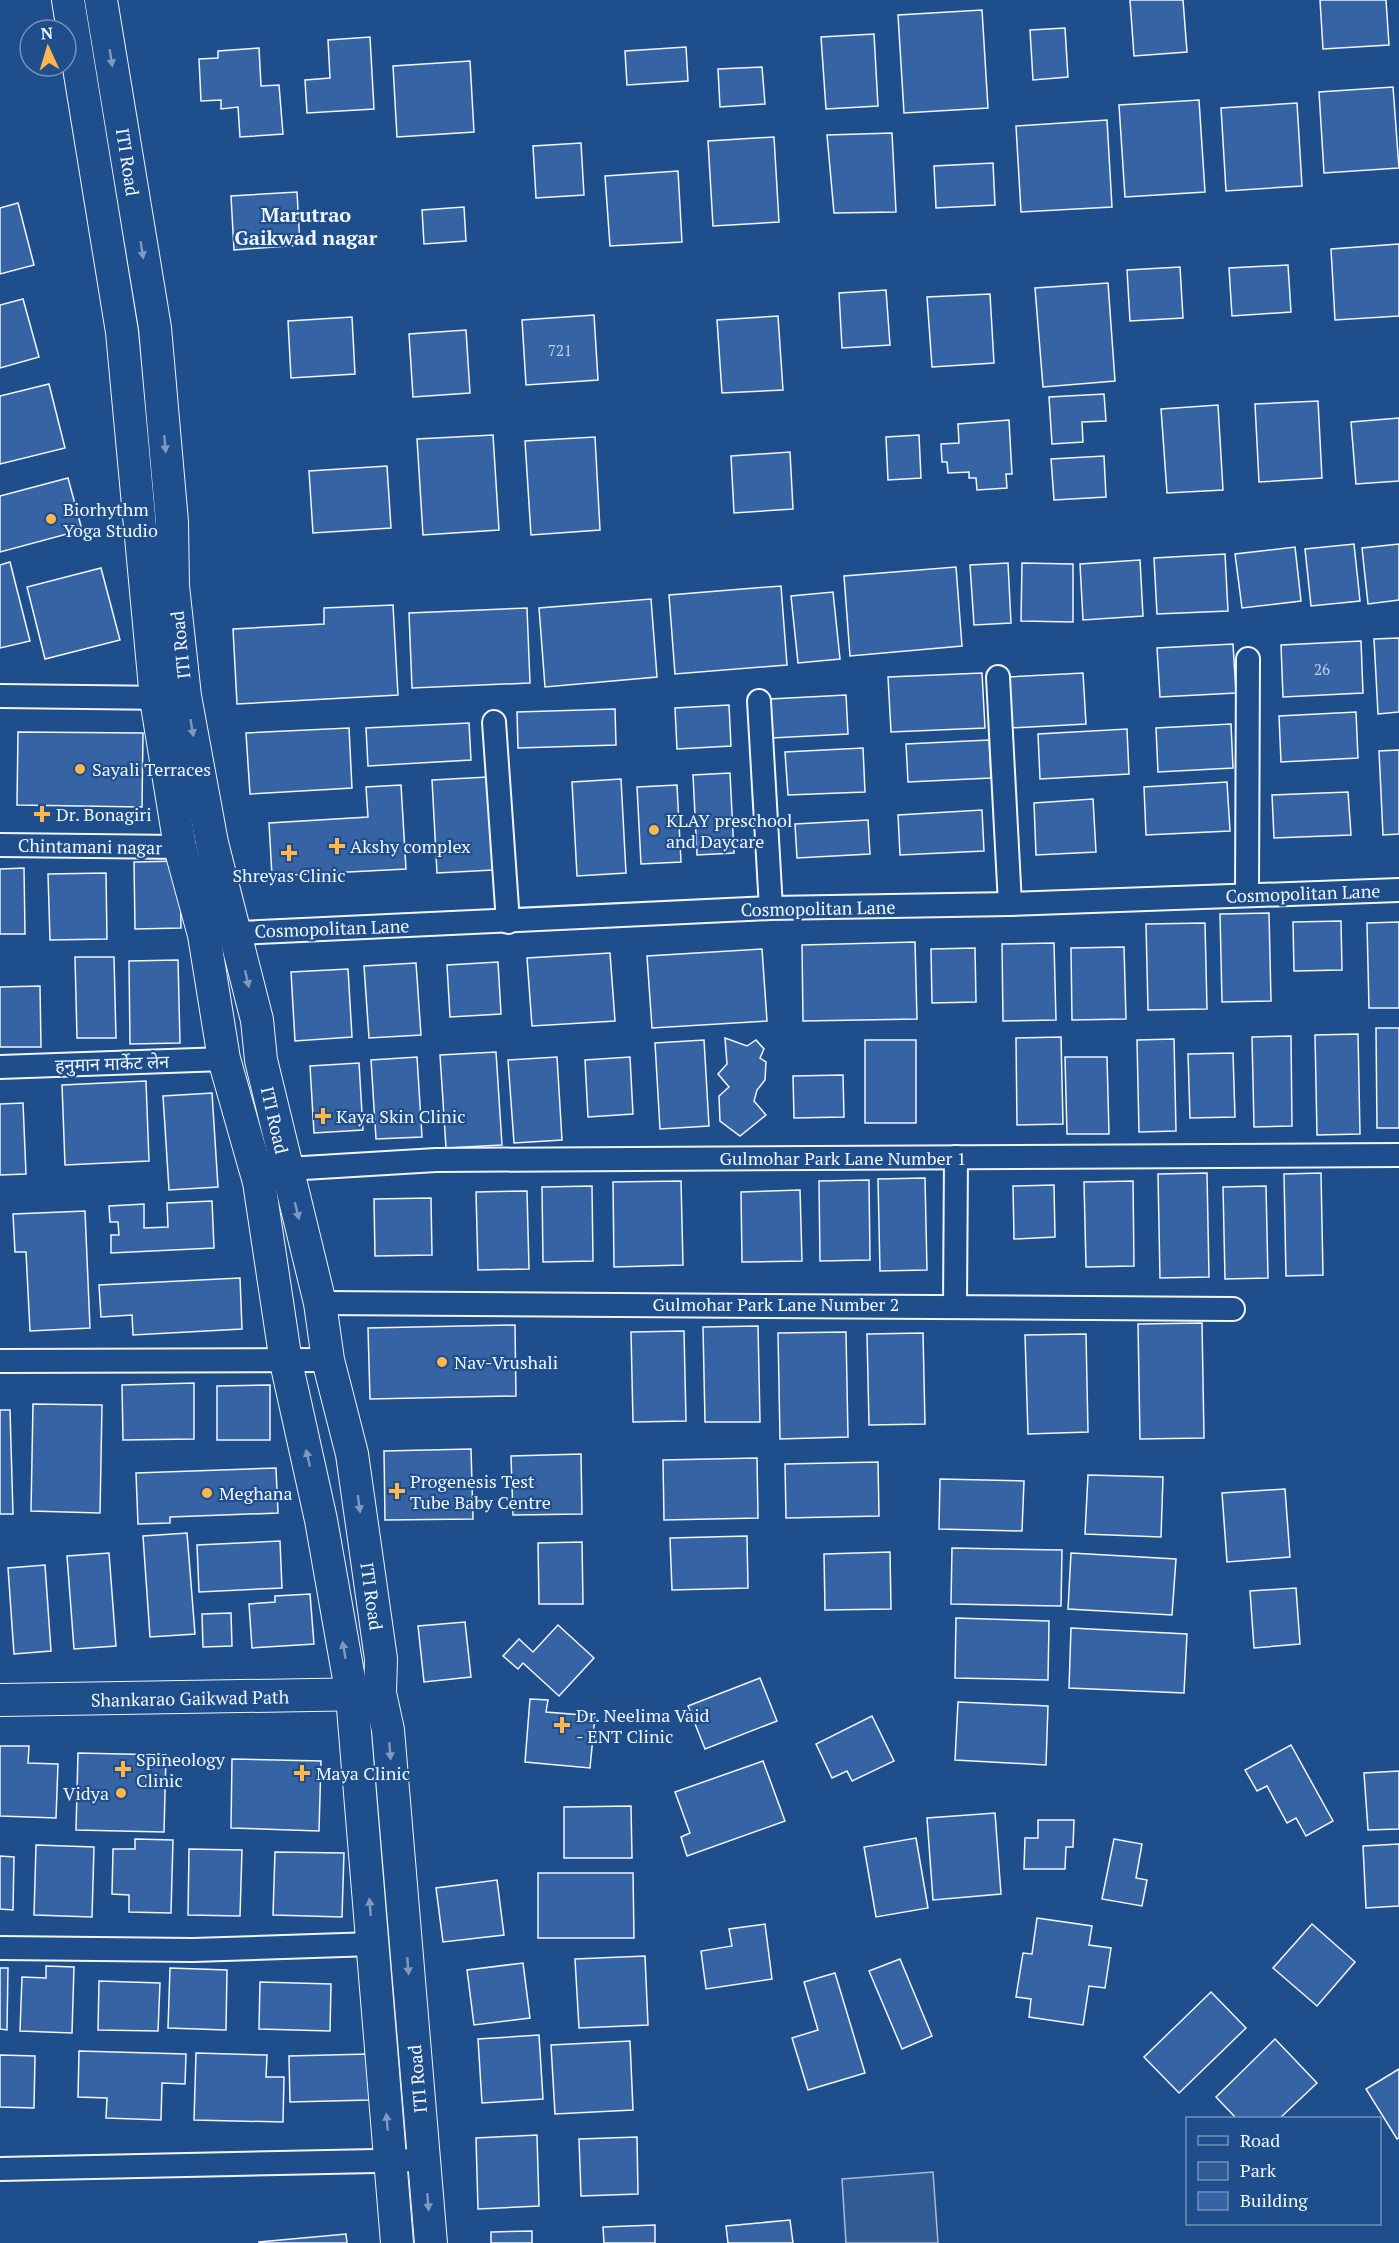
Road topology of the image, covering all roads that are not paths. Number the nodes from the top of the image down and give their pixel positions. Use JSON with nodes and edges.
{"nodes":[{"id":1,"x":68,"y":0,"type":"edge"},
{"id":2,"x":101,"y":0,"type":"edge"},
{"id":3,"x":1248,"y":659,"type":"dead end"},
{"id":4,"x":998,"y":677,"type":"dead end"},
{"id":5,"x":0,"y":696,"type":"edge"},
{"id":6,"x":171,"y":698,"type":"junction"},
{"id":7,"x":759,"y":701,"type":"dead end"},
{"id":8,"x":494,"y":722,"type":"dead end"},
{"id":9,"x":0,"y":844,"type":"edge"},
{"id":10,"x":180,"y":847,"type":"junction"},
{"id":11,"x":1399,"y":890,"type":"edge"},
{"id":12,"x":1247,"y":895,"type":"junction"},
{"id":13,"x":1010,"y":904,"type":"junction"},
{"id":14,"x":771,"y":908,"type":"junction"},
{"id":15,"x":508,"y":922,"type":"junction"},
{"id":16,"x":237,"y":932,"type":"junction"},
{"id":17,"x":204,"y":935,"type":"junction"},
{"id":18,"x":224,"y":1059,"type":"junction"},
{"id":19,"x":0,"y":1067,"type":"edge"},
{"id":20,"x":1399,"y":1155,"type":"edge"},
{"id":21,"x":956,"y":1157,"type":"junction"},
{"id":22,"x":287,"y":1169,"type":"junction"},
{"id":23,"x":320,"y":1302,"type":"junction"},
{"id":24,"x":955,"y":1305,"type":"junction"},
{"id":25,"x":1233,"y":1309,"type":"dead end"},
{"id":26,"x":328,"y":1360,"type":"junction"},
{"id":27,"x":0,"y":1361,"type":"edge"},
{"id":28,"x":286,"y":1362,"type":"junction"},
{"id":29,"x":366,"y":1695,"type":"junction"},
{"id":30,"x":0,"y":1700,"type":"edge"},
{"id":31,"x":373,"y":1944,"type":"junction"},
{"id":32,"x":0,"y":1948,"type":"edge"},
{"id":33,"x":424,"y":2160,"type":"junction"},
{"id":34,"x":390,"y":2161,"type":"junction"},
{"id":35,"x":0,"y":2169,"type":"edge"},
{"id":36,"x":397,"y":2243,"type":"edge"},
{"id":37,"x":431,"y":2243,"type":"edge"}],
"edges":[{"from":1,"to":6,"type":"main road","name":"ITI Road"},
{"from":2,"to":6,"type":"main road","name":"ITI Road","one_way":true},
{"from":3,"to":12,"type":"street"},
{"from":4,"to":13,"type":"street"},
{"from":5,"to":6,"type":"street"},
{"from":6,"to":10,"type":"main road","name":"ITI Road"},
{"from":6,"to":16,"type":"main road","name":"ITI Road","one_way":true},
{"from":7,"to":14,"type":"street"},
{"from":8,"to":15,"type":"street"},
{"from":9,"to":10,"type":"street","name":"Chintamani nagar"},
{"from":10,"to":17,"type":"main road","name":"ITI Road"},
{"from":11,"to":12,"type":"street","name":"Cosmopolitan Lane"},
{"from":12,"to":13,"type":"street","name":"Cosmopolitan Lane"},
{"from":13,"to":14,"type":"street","name":"Cosmopolitan Lane"},
{"from":14,"to":15,"type":"street","name":"Cosmopolitan Lane"},
{"from":15,"to":16,"type":"street","name":"Cosmopolitan Lane"},
{"from":16,"to":17,"type":"street","name":"Cosmopolitan Lane"},
{"from":16,"to":22,"type":"main road","name":"ITI Road","one_way":true},
{"from":17,"to":18,"type":"main road","name":"ITI Road"},
{"from":18,"to":19,"type":"street","name":"हनुमान मार्केट लेन"},
{"from":18,"to":28,"type":"main road","name":"ITI Road"},
{"from":20,"to":21,"type":"street","name":"Gulmohar Park Lane Number 1"},
{"from":21,"to":22,"type":"street","name":"Gulmohar Park Lane Number 1"},
{"from":21,"to":24,"type":"street"},
{"from":22,"to":23,"type":"main road","name":"ITI Road","one_way":true},
{"from":23,"to":24,"type":"street","name":"Gulmohar Park Lane Number 2"},
{"from":23,"to":26,"type":"main road","name":"ITI Road"},
{"from":24,"to":25,"type":"street","name":"Gulmohar Park Lane Number 2"},
{"from":26,"to":28,"type":"street"},
{"from":26,"to":29,"type":"main road","name":"ITI Road","one_way":true},
{"from":27,"to":28,"type":"street"},
{"from":29,"to":28,"type":"main road","name":"ITI Road","one_way":true},
{"from":29,"to":30,"type":"main road","name":"Shankarao Gaikwad Path"},
{"from":31,"to":29,"type":"main road","name":"ITI Road","one_way":true},
{"from":29,"to":33,"type":"main road","name":"ITI Road","one_way":true},
{"from":31,"to":32,"type":"street"},
{"from":34,"to":31,"type":"main road","name":"ITI Road","one_way":true},
{"from":33,"to":34,"type":"street"},
{"from":33,"to":37,"type":"main road","name":"ITI Road","one_way":true},
{"from":34,"to":35,"type":"street"},
{"from":34,"to":36,"type":"main road","name":"ITI Road"}]}
